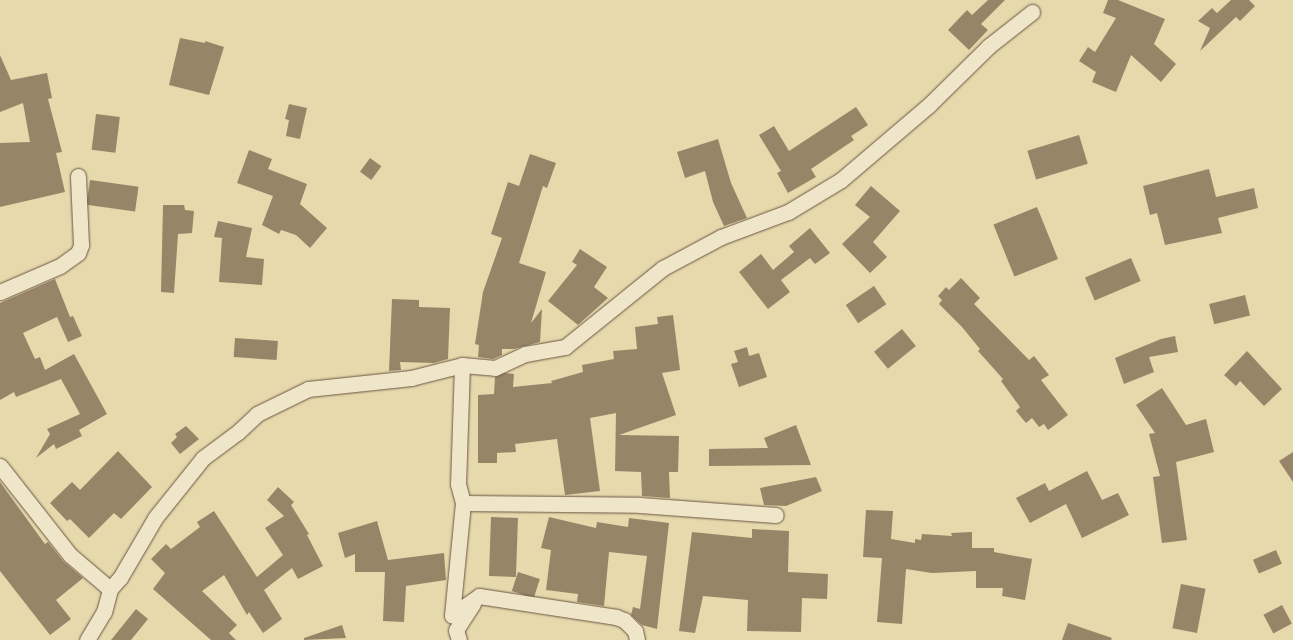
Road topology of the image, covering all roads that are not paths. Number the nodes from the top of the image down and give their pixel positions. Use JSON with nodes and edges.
{"nodes":[{"id":1,"x":1032,"y":12,"type":"dead end"},
{"id":2,"x":78,"y":176,"type":"dead end"},
{"id":3,"x":0,"y":292,"type":"edge"},
{"id":4,"x":462,"y":364,"type":"junction"},
{"id":5,"x":0,"y":466,"type":"edge"},
{"id":6,"x":463,"y":503,"type":"junction"},
{"id":7,"x":776,"y":515,"type":"dead end"},
{"id":8,"x":110,"y":589,"type":"junction"},
{"id":9,"x":479,"y":596,"type":"junction"},
{"id":10,"x":87,"y":640,"type":"edge"},
{"id":11,"x":458,"y":640,"type":"edge"},
{"id":12,"x":637,"y":640,"type":"edge"}],
"edges":[{"from":1,"to":4,"type":"street"},
{"from":2,"to":3,"type":"street"},
{"from":4,"to":6,"type":"street"},
{"from":4,"to":8,"type":"street"},
{"from":5,"to":8,"type":"street"},
{"from":6,"to":7,"type":"street"},
{"from":6,"to":9,"type":"street"},
{"from":8,"to":10,"type":"street"},
{"from":9,"to":11,"type":"street"},
{"from":9,"to":12,"type":"street"}]}
